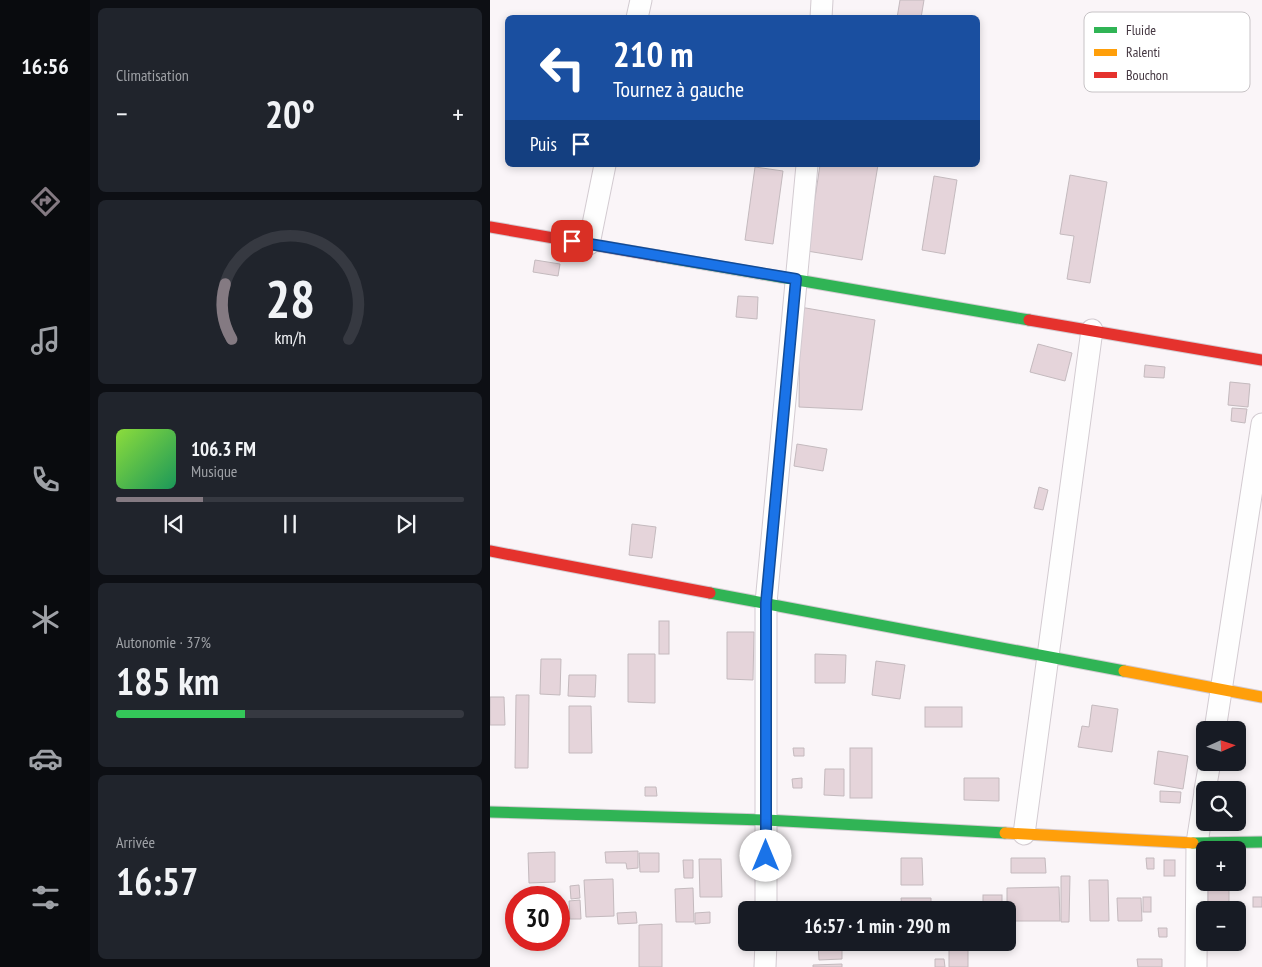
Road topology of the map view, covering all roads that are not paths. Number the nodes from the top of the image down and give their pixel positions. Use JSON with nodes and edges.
{"nodes":[{"id":1,"x":641,"y":0,"type":"edge"},
{"id":2,"x":822,"y":0,"type":"edge"},
{"id":3,"x":638,"y":15,"type":"edge"},
{"id":4,"x":821,"y":15,"type":"edge"},
{"id":5,"x":606,"y":167,"type":"edge"},
{"id":6,"x":807,"y":167,"type":"edge"},
{"id":7,"x":490,"y":227,"type":"edge"},
{"id":8,"x":589,"y":244,"type":"junction"},
{"id":9,"x":796,"y":279,"type":"junction"},
{"id":10,"x":1092,"y":330,"type":"junction"},
{"id":11,"x":1262,"y":360,"type":"edge"},
{"id":12,"x":1262,"y":424,"type":"edge"},
{"id":13,"x":490,"y":551,"type":"edge"},
{"id":14,"x":766,"y":603,"type":"junction"},
{"id":15,"x":1048,"y":657,"type":"junction"},
{"id":16,"x":1221,"y":690,"type":"junction"},
{"id":17,"x":1262,"y":697,"type":"edge"},
{"id":18,"x":1216,"y":721,"type":"edge"},
{"id":19,"x":490,"y":812,"type":"edge"},
{"id":20,"x":766,"y":820,"type":"junction"},
{"id":21,"x":1024,"y":834,"type":"junction"},
{"id":22,"x":1246,"y":842,"type":"edge"},
{"id":23,"x":1262,"y":842,"type":"edge"},
{"id":24,"x":1196,"y":843,"type":"edge"},
{"id":25,"x":1197,"y":891,"type":"edge"},
{"id":26,"x":766,"y":901,"type":"edge"},
{"id":27,"x":766,"y":951,"type":"edge"},
{"id":28,"x":766,"y":967,"type":"edge"},
{"id":29,"x":1196,"y":967,"type":"edge"}],
"edges":[{"from":1,"to":3,"type":"street"},
{"from":2,"to":4,"type":"street"},
{"from":5,"to":8,"type":"street"},
{"from":6,"to":9,"type":"street"},
{"from":7,"to":8,"type":"street"},
{"from":8,"to":9,"type":"street"},
{"from":9,"to":10,"type":"street"},
{"from":9,"to":14,"type":"street"},
{"from":10,"to":11,"type":"street"},
{"from":10,"to":15,"type":"street"},
{"from":12,"to":16,"type":"street"},
{"from":13,"to":14,"type":"street"},
{"from":14,"to":15,"type":"street"},
{"from":14,"to":20,"type":"street"},
{"from":15,"to":16,"type":"street"},
{"from":15,"to":21,"type":"street"},
{"from":16,"to":17,"type":"street"},
{"from":16,"to":18,"type":"street"},
{"from":19,"to":20,"type":"street"},
{"from":20,"to":21,"type":"street"},
{"from":20,"to":26,"type":"street"},
{"from":21,"to":24,"type":"street"},
{"from":22,"to":23,"type":"street"},
{"from":25,"to":29,"type":"street"},
{"from":27,"to":28,"type":"street"}]}
